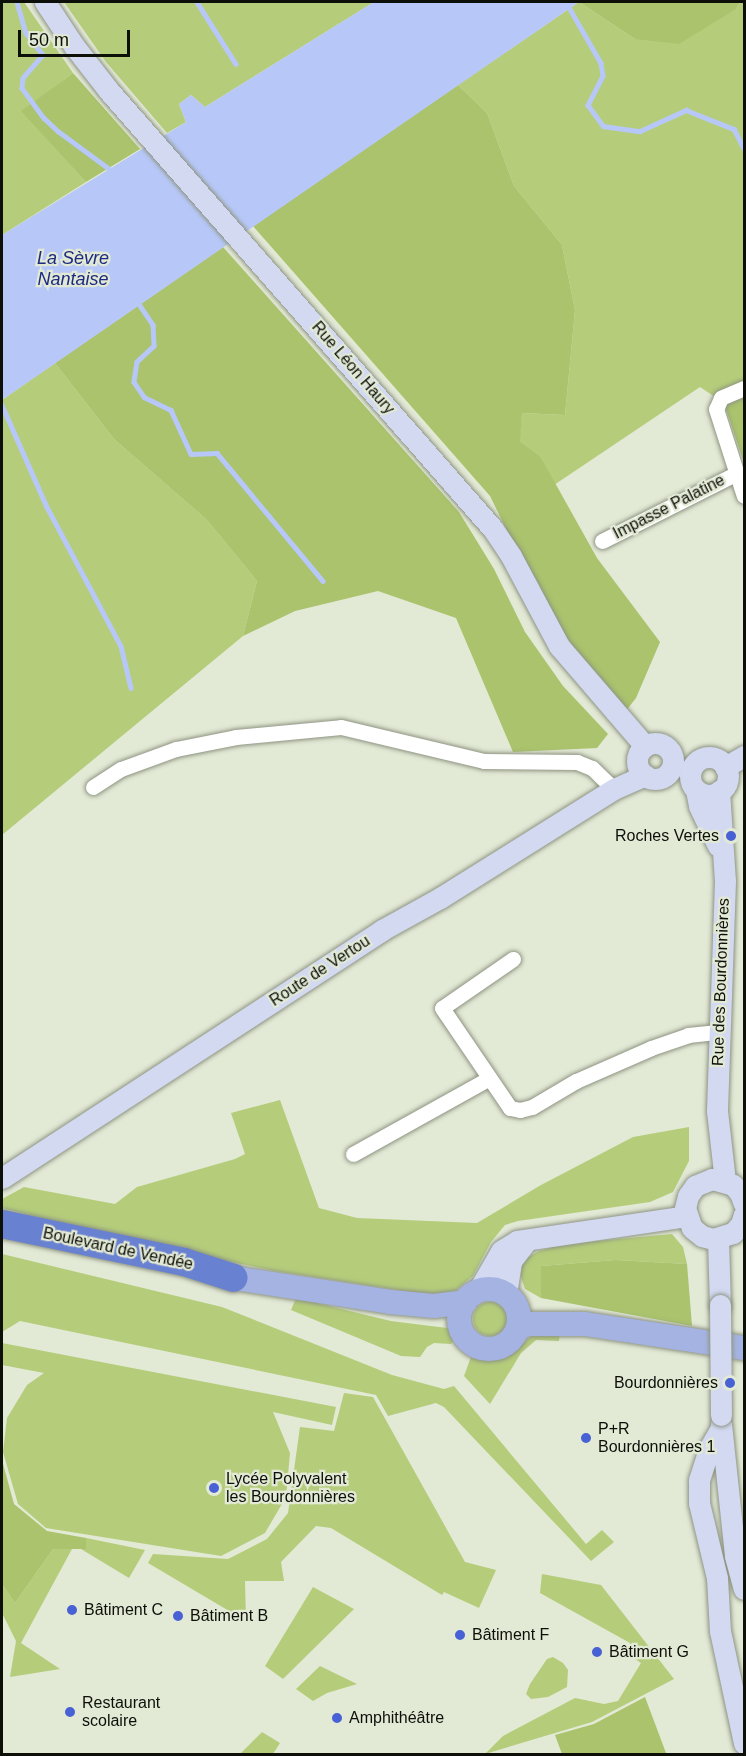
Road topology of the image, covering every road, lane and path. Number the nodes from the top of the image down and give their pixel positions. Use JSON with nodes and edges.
{"nodes":[{"id":1,"x":45,"y":2,"type":"edge"},
{"id":2,"x":744,"y":388,"type":"edge"},
{"id":3,"x":737,"y":473,"type":"junction"},
{"id":4,"x":744,"y":496,"type":"edge"},
{"id":5,"x":602,"y":541,"type":"dead end"},
{"id":6,"x":645,"y":746,"type":"junction"},
{"id":7,"x":671,"y":752,"type":"junction"},
{"id":8,"x":744,"y":756,"type":"edge"},
{"id":9,"x":696,"y":762,"type":"junction"},
{"id":10,"x":725,"y":767,"type":"junction"},
{"id":11,"x":654,"y":776,"type":"junction"},
{"id":12,"x":93,"y":787,"type":"dead end"},
{"id":13,"x":694,"y":787,"type":"junction"},
{"id":14,"x":614,"y":789,"type":"junction"},
{"id":15,"x":719,"y":791,"type":"junction"},
{"id":16,"x":721,"y":852,"type":"junction"},
{"id":17,"x":513,"y":959,"type":"dead end"},
{"id":18,"x":718,"y":1032,"type":"junction"},
{"id":19,"x":488,"y":1079,"type":"junction"},
{"id":20,"x":717,"y":1111,"type":"junction"},
{"id":21,"x":353,"y":1154,"type":"dead end"},
{"id":22,"x":2,"y":1178,"type":"edge"},
{"id":23,"x":704,"y":1181,"type":"junction"},
{"id":24,"x":725,"y":1181,"type":"junction"},
{"id":25,"x":744,"y":1204,"type":"edge"},
{"id":26,"x":744,"y":1214,"type":"edge"},
{"id":27,"x":686,"y":1216,"type":"junction"},
{"id":28,"x":2,"y":1224,"type":"edge"},
{"id":29,"x":2,"y":1238,"type":"edge"},
{"id":30,"x":529,"y":1239,"type":"junction"},
{"id":31,"x":718,"y":1239,"type":"junction"},
{"id":32,"x":234,"y":1278,"type":"junction"},
{"id":33,"x":472,"y":1296,"type":"junction"},
{"id":34,"x":510,"y":1298,"type":"junction"},
{"id":35,"x":390,"y":1302,"type":"junction"},
{"id":36,"x":585,"y":1324,"type":"junction"},
{"id":37,"x":461,"y":1327,"type":"junction"},
{"id":38,"x":518,"y":1328,"type":"junction"},
{"id":39,"x":744,"y":1348,"type":"edge"},
{"id":40,"x":721,"y":1421,"type":"junction"},
{"id":41,"x":744,"y":1589,"type":"edge"},
{"id":42,"x":744,"y":1743,"type":"edge"}],
"edges":[{"from":1,"to":6,"type":"street","name":"Rue Léon Haury"},
{"from":2,"to":3,"type":"street"},
{"from":3,"to":4,"type":"street"},
{"from":3,"to":5,"type":"street","name":"Impasse Palatine"},
{"from":6,"to":7,"type":"street"},
{"from":6,"to":11,"type":"street"},
{"from":7,"to":9,"type":"street"},
{"from":7,"to":11,"type":"street"},
{"from":8,"to":10,"type":"street"},
{"from":9,"to":10,"type":"street"},
{"from":9,"to":13,"type":"street"},
{"from":10,"to":15,"type":"street"},
{"from":11,"to":13,"type":"street"},
{"from":11,"to":14,"type":"street","name":"Route de Vertou"},
{"from":12,"to":14,"type":"street"},
{"from":13,"to":15,"type":"street"},
{"from":13,"to":16,"type":"street","name":"Rue des Bourdonnières"},
{"from":14,"to":22,"type":"street","name":"Route de Vertou"},
{"from":15,"to":16,"type":"street","name":"Rue des Bourdonnières"},
{"from":16,"to":18,"type":"street","name":"Rue des Bourdonnières"},
{"from":17,"to":19,"type":"street"},
{"from":18,"to":19,"type":"street"},
{"from":18,"to":20,"type":"street","name":"Rue des Bourdonnières"},
{"from":19,"to":21,"type":"street"},
{"from":20,"to":23,"type":"street","name":"Rue des Bourdonnières"},
{"from":20,"to":24,"type":"street","name":"Rue des Bourdonnières"},
{"from":23,"to":24,"type":"street"},
{"from":23,"to":27,"type":"street"},
{"from":24,"to":25,"type":"street"},
{"from":26,"to":31,"type":"street"},
{"from":27,"to":30,"type":"street"},
{"from":27,"to":31,"type":"street"},
{"from":28,"to":32,"type":"highway","name":"Boulevard de Vendée"},
{"from":29,"to":32,"type":"highway","name":"Boulevard de Vendée"},
{"from":30,"to":33,"type":"street"},
{"from":30,"to":34,"type":"street"},
{"from":31,"to":40,"type":"street","bridge":true},
{"from":32,"to":35,"type":"main road","name":"Boulevard de Vendée"},
{"from":33,"to":34,"type":"main road"},
{"from":33,"to":35,"type":"main road","name":"Boulevard de Vendée"},
{"from":33,"to":37,"type":"main road"},
{"from":34,"to":36,"type":"main road"},
{"from":34,"to":38,"type":"main road"},
{"from":35,"to":37,"type":"main road","name":"Boulevard de Vendée"},
{"from":36,"to":38,"type":"main road"},
{"from":36,"to":39,"type":"main road"},
{"from":37,"to":38,"type":"main road"},
{"from":40,"to":41,"type":"street"},
{"from":40,"to":42,"type":"street"}]}
